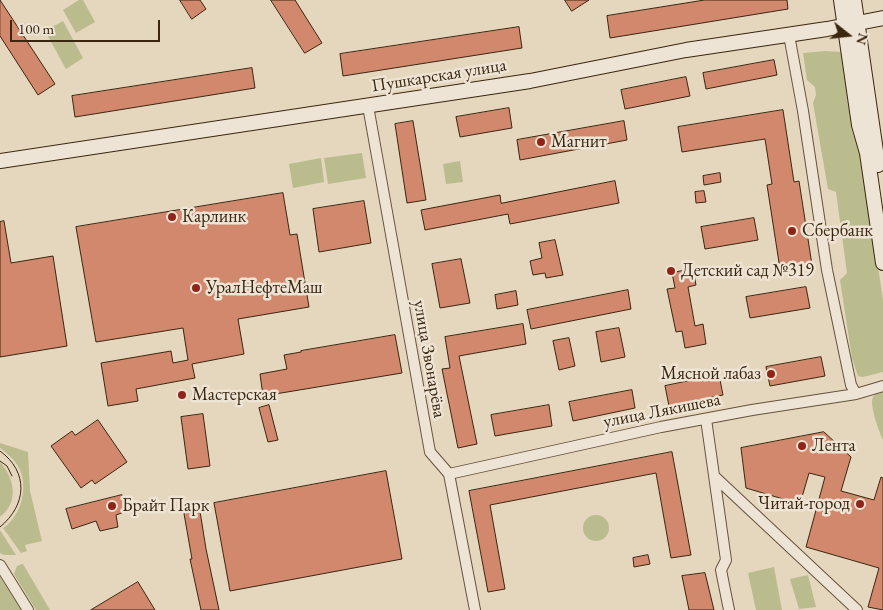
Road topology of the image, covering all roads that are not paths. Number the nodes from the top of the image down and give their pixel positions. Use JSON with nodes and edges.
{"nodes":[{"id":1,"x":841,"y":0,"type":"edge"},
{"id":2,"x":854,"y":0,"type":"edge"},
{"id":3,"x":883,"y":18,"type":"edge"},
{"id":4,"x":850,"y":25,"type":"junction"},
{"id":5,"x":789,"y":35,"type":"junction"},
{"id":6,"x":368,"y":106,"type":"junction"},
{"id":7,"x":0,"y":161,"type":"edge"},
{"id":8,"x":880,"y":202,"type":"edge"},
{"id":9,"x":883,"y":263,"type":"edge"},
{"id":10,"x":883,"y":386,"type":"edge"},
{"id":11,"x":856,"y":394,"type":"junction"},
{"id":12,"x":706,"y":419,"type":"junction"},
{"id":13,"x":449,"y":474,"type":"junction"},
{"id":14,"x":715,"y":477,"type":"junction"},
{"id":15,"x":0,"y":565,"type":"edge"},
{"id":16,"x":28,"y":610,"type":"edge"},
{"id":17,"x":475,"y":610,"type":"edge"},
{"id":18,"x":729,"y":610,"type":"edge"},
{"id":19,"x":857,"y":610,"type":"edge"}],
"edges":[{"from":1,"to":4,"type":"main road"},
{"from":2,"to":4,"type":"main road"},
{"from":3,"to":4,"type":"main road","name":"Пушкарская улица"},
{"from":4,"to":5,"type":"main road","name":"Пушкарская улица"},
{"from":4,"to":8,"type":"main road"},
{"from":5,"to":6,"type":"main road","name":"Пушкарская улица"},
{"from":5,"to":11,"type":"street"},
{"from":6,"to":7,"type":"main road","name":"Пушкарская улица"},
{"from":6,"to":13,"type":"street","name":"улица Звонарёва"},
{"from":8,"to":9,"type":"main road"},
{"from":10,"to":11,"type":"street","name":"улица Лякишева"},
{"from":11,"to":12,"type":"street","name":"улица Лякишева"},
{"from":12,"to":13,"type":"street","name":"улица Лякишева"},
{"from":12,"to":14,"type":"street"},
{"from":13,"to":17,"type":"street","name":"улица Звонарёва"},
{"from":14,"to":18,"type":"street"},
{"from":14,"to":19,"type":"street"},
{"from":15,"to":16,"type":"street"}]}
